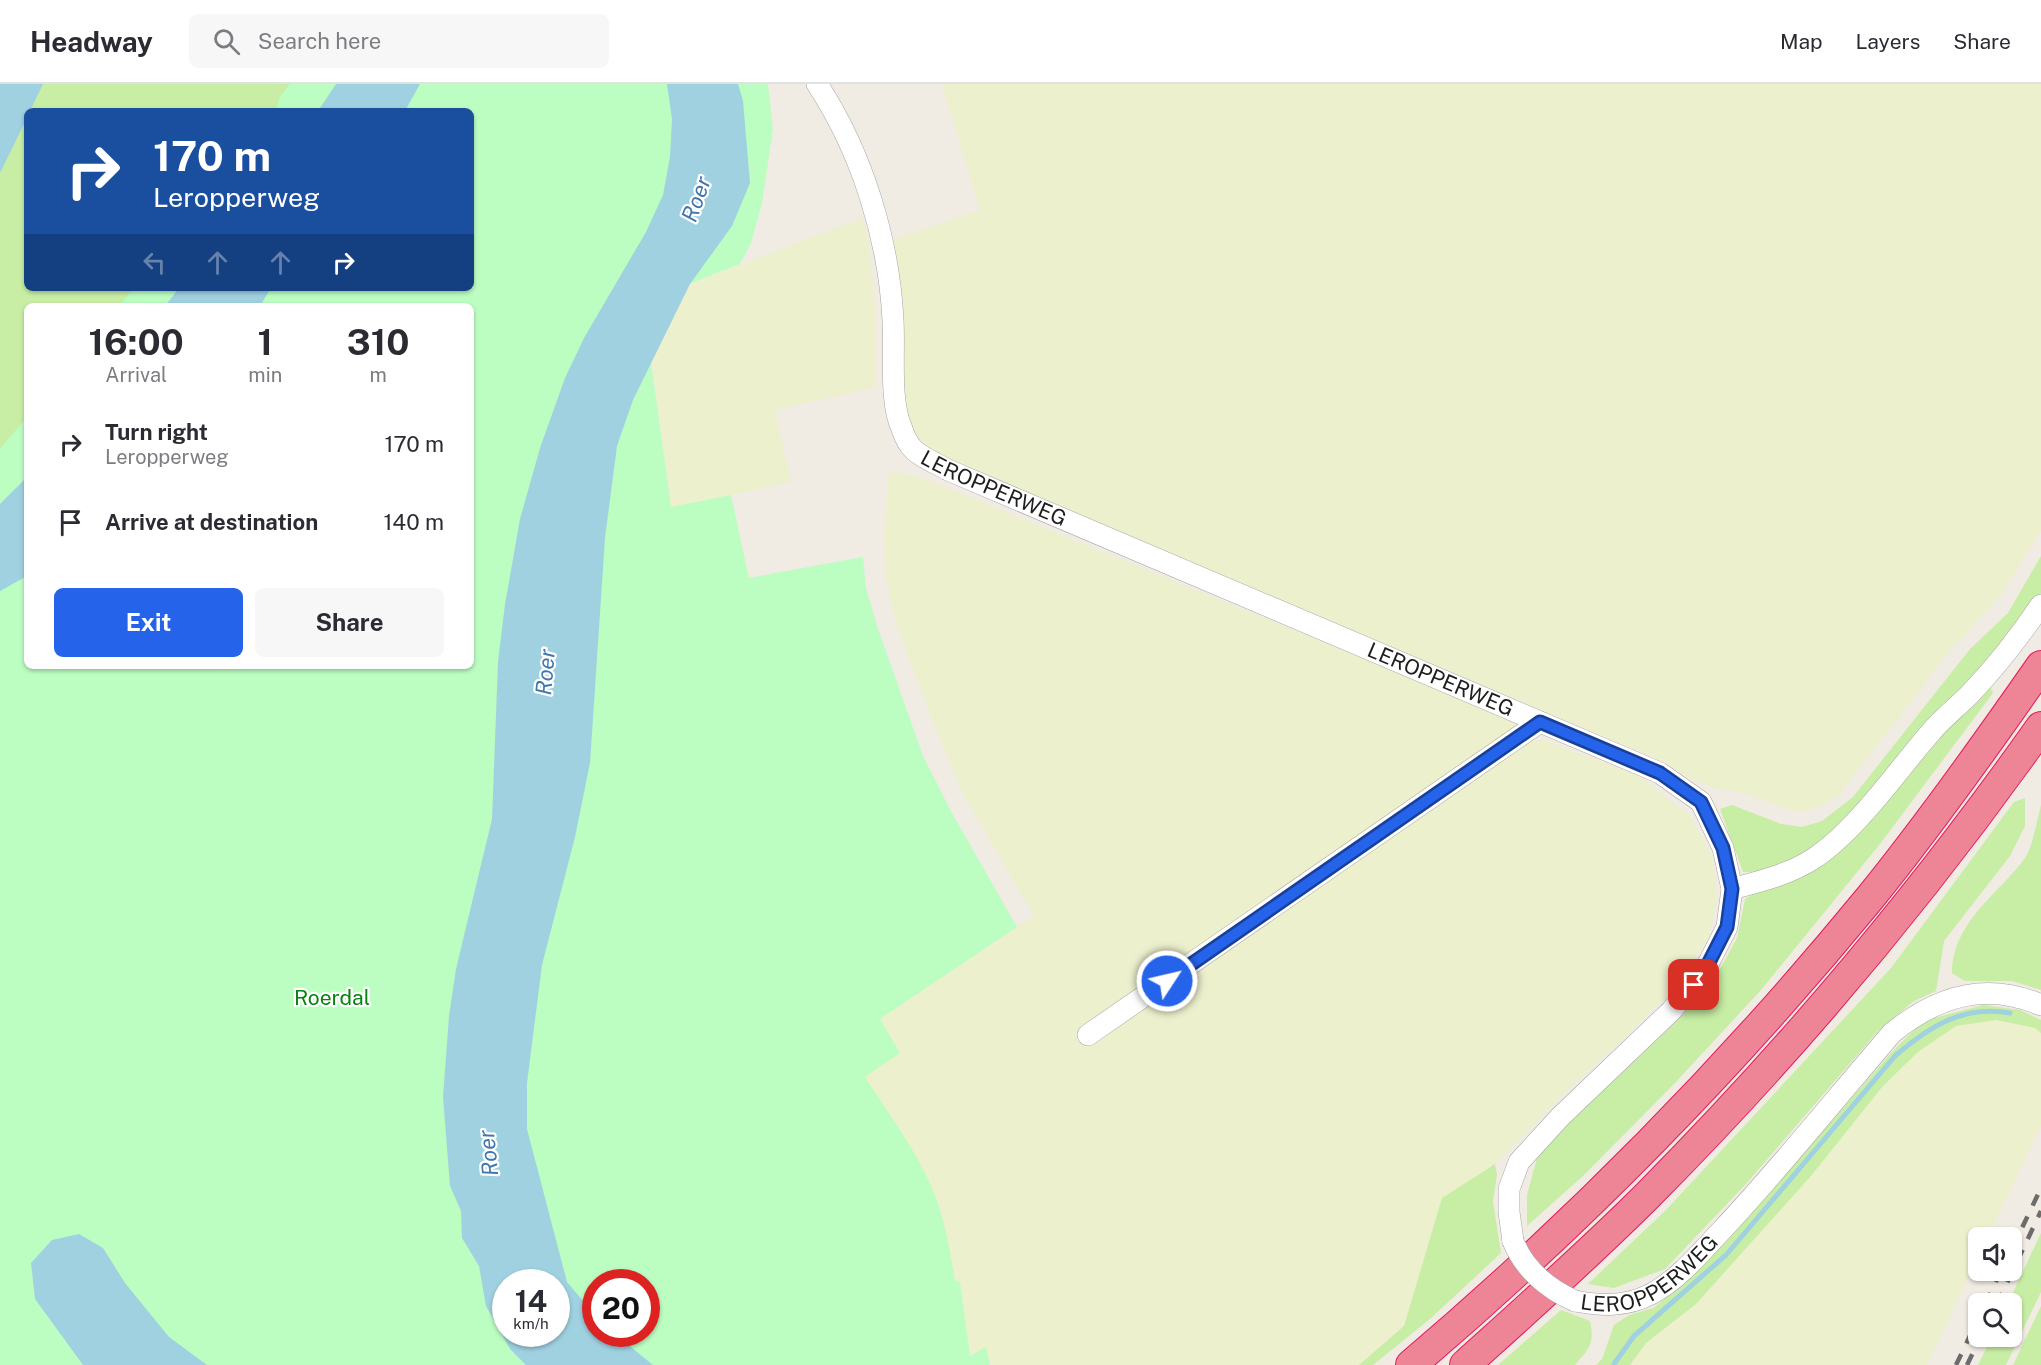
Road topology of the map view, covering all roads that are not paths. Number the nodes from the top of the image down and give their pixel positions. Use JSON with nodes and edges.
{"nodes":[{"id":1,"x":817,"y":84,"type":"edge"},
{"id":2,"x":2041,"y":605,"type":"edge"},
{"id":3,"x":2041,"y":666,"type":"edge"},
{"id":4,"x":1540,"y":722,"type":"junction"},
{"id":5,"x":2041,"y":727,"type":"edge"},
{"id":6,"x":1732,"y":889,"type":"junction"},
{"id":7,"x":2041,"y":1005,"type":"edge"},
{"id":8,"x":1088,"y":1035,"type":"dead end"},
{"id":9,"x":1412,"y":1365,"type":"edge"},
{"id":10,"x":1465,"y":1365,"type":"edge"}],
"edges":[{"from":1,"to":4,"type":"street","name":"LEROPPERWEG"},
{"from":2,"to":6,"type":"street"},
{"from":3,"to":9,"type":"highway"},
{"from":4,"to":6,"type":"street","name":"LEROPPERWEG"},
{"from":4,"to":8,"type":"street"},
{"from":5,"to":10,"type":"highway"},
{"from":6,"to":7,"type":"street","name":"LEROPPERWEG","bridge":true}]}
